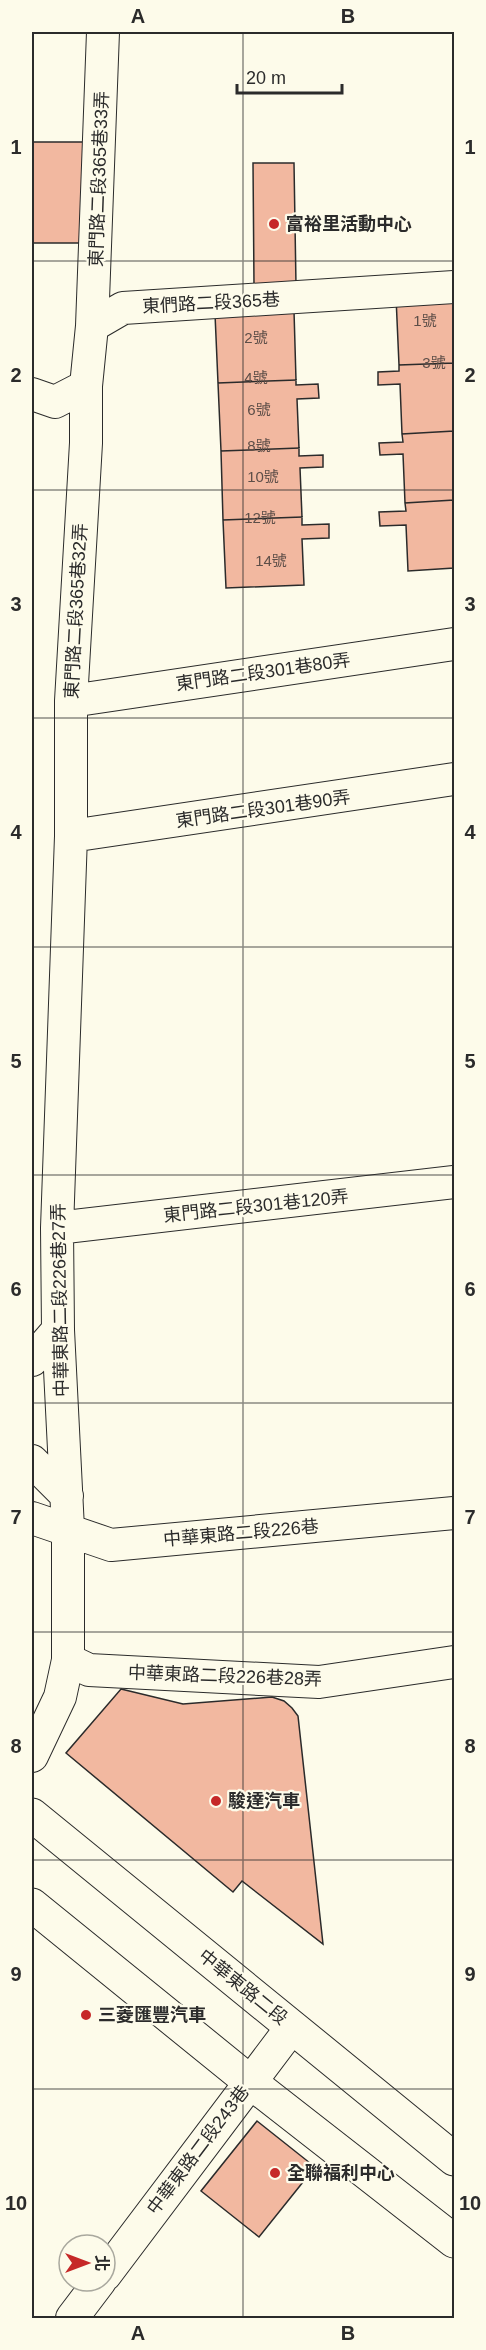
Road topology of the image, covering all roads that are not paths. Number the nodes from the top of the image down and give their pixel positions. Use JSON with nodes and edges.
{"nodes":[{"id":1,"x":103,"y":32,"type":"edge"},
{"id":2,"x":454,"y":287,"type":"edge"},
{"id":3,"x":92,"y":326,"type":"junction"},
{"id":4,"x":86,"y":386,"type":"junction"},
{"id":5,"x":32,"y":394,"type":"edge"},
{"id":6,"x":454,"y":644,"type":"edge"},
{"id":7,"x":71,"y":701,"type":"junction"},
{"id":8,"x":454,"y":779,"type":"edge"},
{"id":9,"x":71,"y":837,"type":"junction"},
{"id":10,"x":454,"y":1182,"type":"edge"},
{"id":11,"x":57,"y":1228,"type":"junction"},
{"id":12,"x":58,"y":1330,"type":"junction"},
{"id":13,"x":32,"y":1360,"type":"edge"},
{"id":14,"x":32,"y":1461,"type":"edge"},
{"id":15,"x":66,"y":1496,"type":"junction"},
{"id":16,"x":454,"y":1513,"type":"edge"},
{"id":17,"x":32,"y":1518,"type":"edge"},
{"id":18,"x":68,"y":1529,"type":"junction"},
{"id":19,"x":68,"y":1660,"type":"junction"},
{"id":20,"x":454,"y":1662,"type":"edge"},
{"id":21,"x":32,"y":1756,"type":"edge"},
{"id":22,"x":32,"y":1815,"type":"edge"},
{"id":23,"x":32,"y":1905,"type":"edge"},
{"id":24,"x":292,"y":2027,"type":"junction"},
{"id":25,"x":249,"y":2081,"type":"junction"},
{"id":26,"x":454,"y":2159,"type":"edge"},
{"id":27,"x":454,"y":2241,"type":"edge"},
{"id":28,"x":117,"y":2259,"type":"edge"},
{"id":29,"x":91,"y":2293,"type":"edge"},
{"id":30,"x":72,"y":2319,"type":"edge"}],
"edges":[{"from":1,"to":3,"type":"street","name":"東門路二段365巷33弄"},
{"from":2,"to":3,"type":"street","name":"東們路二段365巷"},
{"from":3,"to":4,"type":"street"},
{"from":4,"to":5,"type":"street"},
{"from":4,"to":7,"type":"street","name":"東門路二段365巷32弄"},
{"from":6,"to":7,"type":"street","name":"東門路二段301巷80弄"},
{"from":7,"to":9,"type":"street","name":"東門路二段365巷32弄"},
{"from":8,"to":9,"type":"street","name":"東門路二段301巷90弄"},
{"from":9,"to":11,"type":"street","name":"中華東路二段226巷27弄"},
{"from":10,"to":11,"type":"street","name":"東門路二段301巷120弄"},
{"from":11,"to":12,"type":"street","name":"中華東路二段226巷27弄"},
{"from":12,"to":13,"type":"street"},
{"from":12,"to":15,"type":"street","name":"中華東路二段226巷27弄"},
{"from":14,"to":15,"type":"street"},
{"from":15,"to":18,"type":"street","name":"中華東路二段226巷27弄"},
{"from":16,"to":18,"type":"street","name":"中華東路二段226巷"},
{"from":17,"to":18,"type":"street","name":"中華東路二段226巷"},
{"from":18,"to":19,"type":"street","name":"中華東路二段226巷27弄"},
{"from":19,"to":20,"type":"street","name":"中華東路二段226巷28弄"},
{"from":19,"to":21,"type":"street","name":"中華東路二段226巷27弄"},
{"from":22,"to":24,"type":"main road","name":"中華東路二段"},
{"from":23,"to":25,"type":"main road"},
{"from":24,"to":25,"type":"street","name":"中華東路二段243巷"},
{"from":24,"to":26,"type":"main road","name":"中華東路二段"},
{"from":25,"to":27,"type":"main road"},
{"from":25,"to":28,"type":"street","name":"中華東路二段243巷"},
{"from":29,"to":30,"type":"street"}]}
